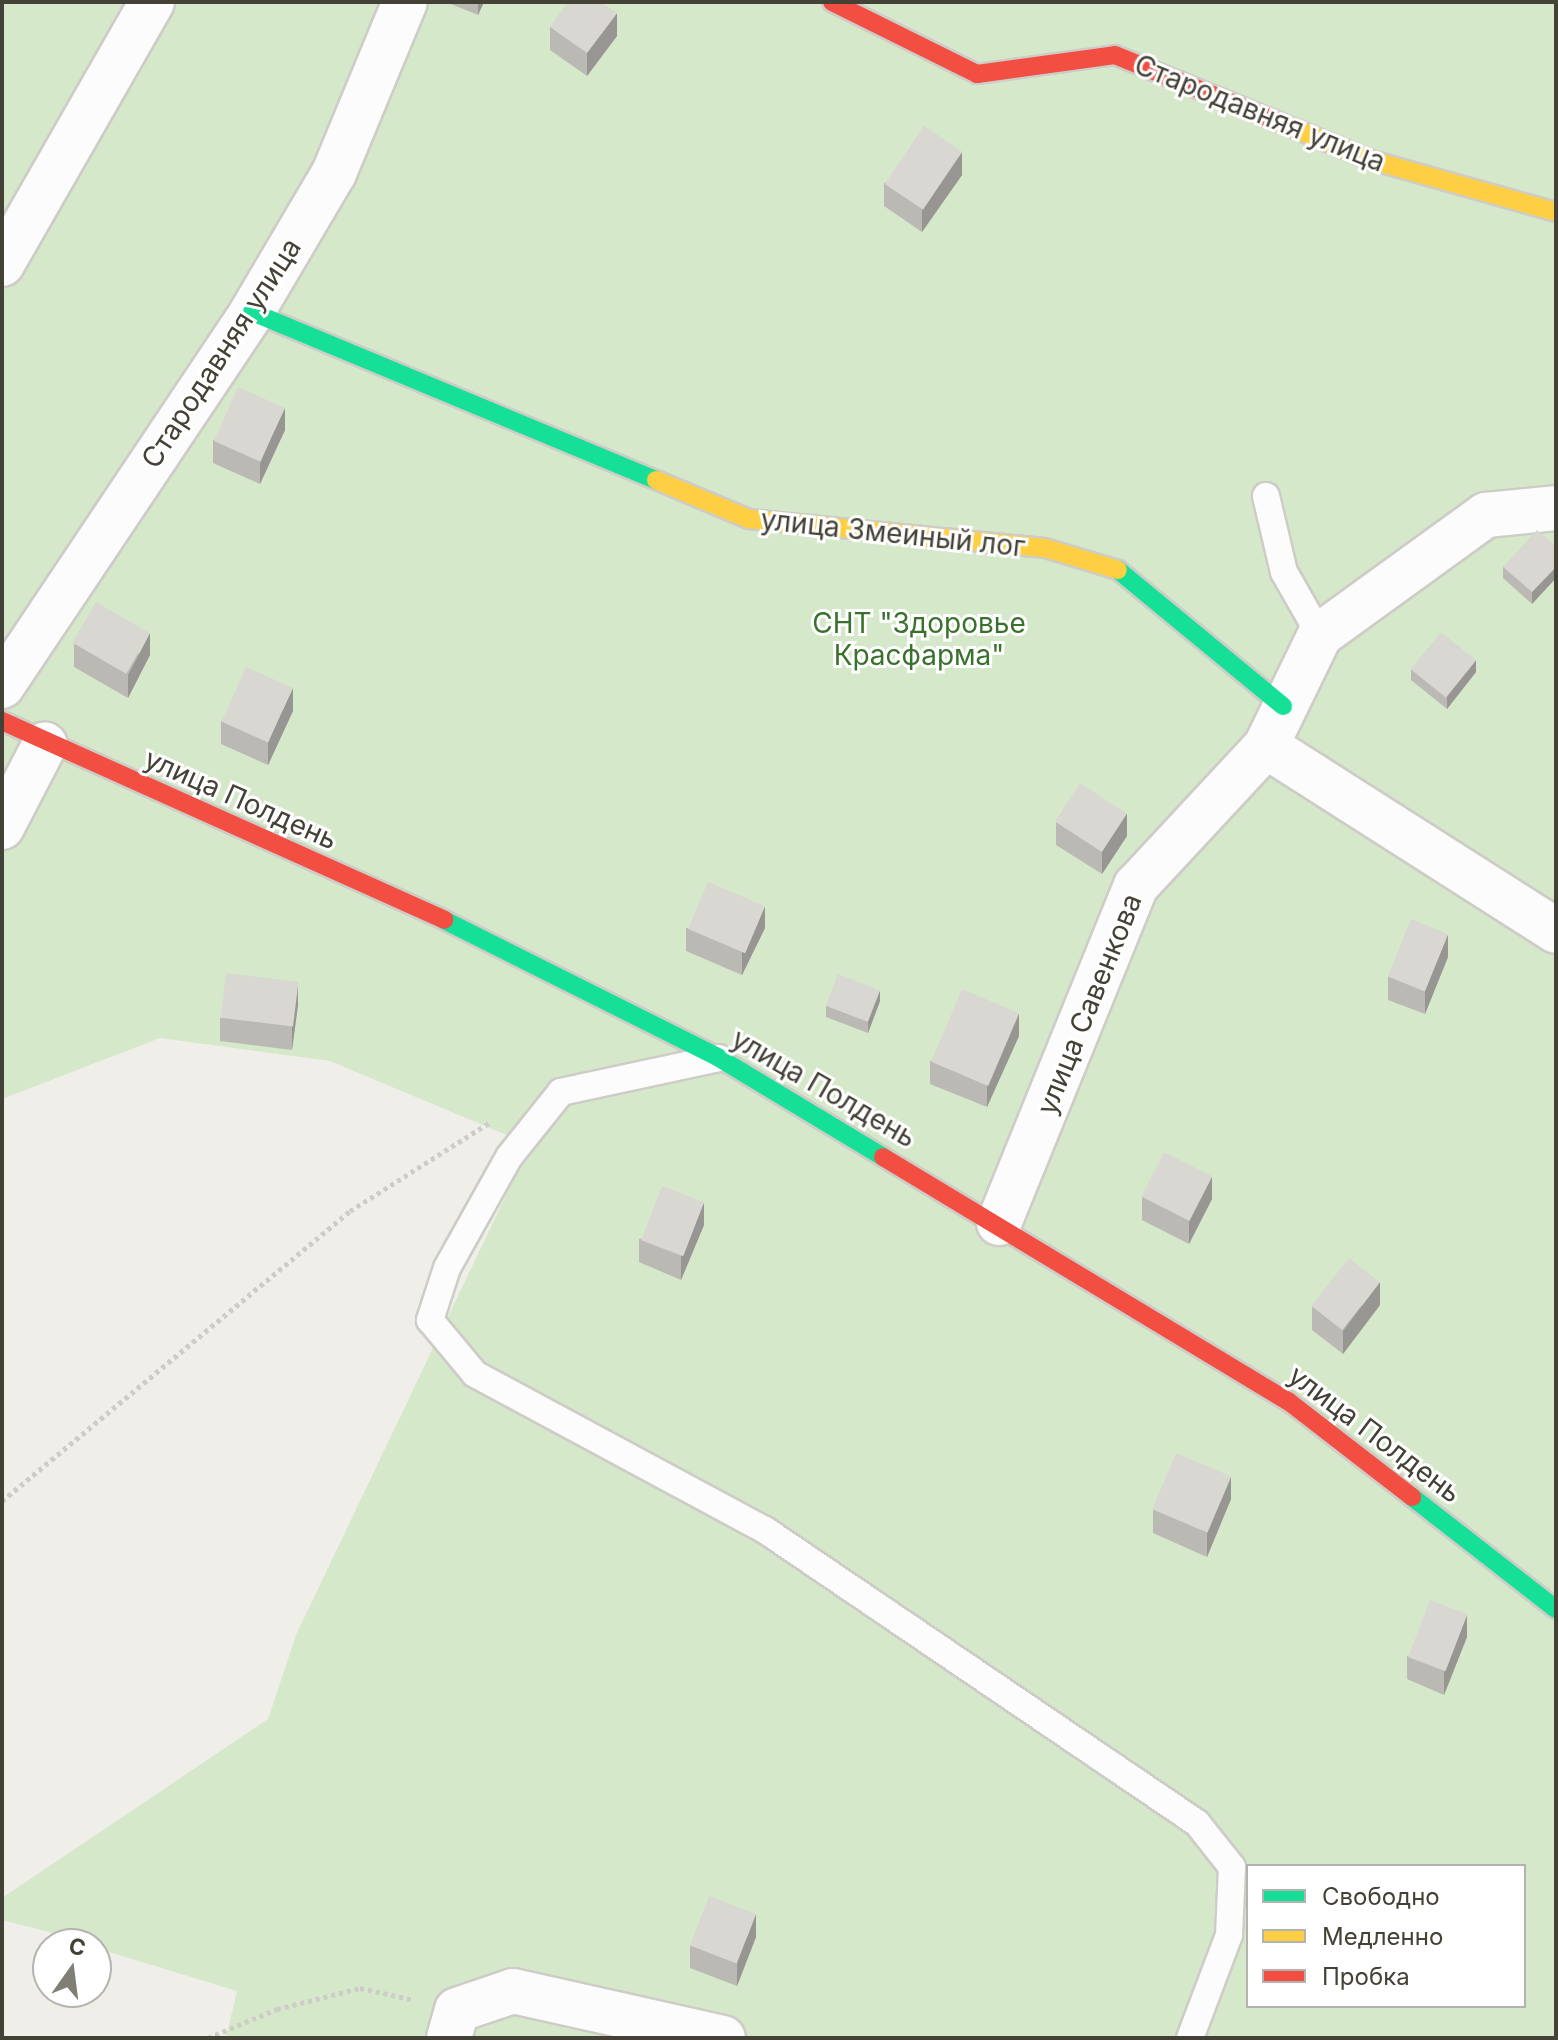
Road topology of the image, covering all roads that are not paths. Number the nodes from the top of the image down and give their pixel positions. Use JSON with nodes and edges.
{"nodes":[{"id":1,"x":152,"y":2,"type":"edge"},
{"id":2,"x":405,"y":2,"type":"edge"},
{"id":3,"x":832,"y":2,"type":"edge"},
{"id":4,"x":1556,"y":212,"type":"edge"},
{"id":5,"x":2,"y":264,"type":"edge"},
{"id":6,"x":252,"y":312,"type":"junction"},
{"id":7,"x":1266,"y":496,"type":"dead end"},
{"id":8,"x":1556,"y":508,"type":"edge"},
{"id":9,"x":1320,"y":635,"type":"junction"},
{"id":10,"x":2,"y":686,"type":"edge"},
{"id":11,"x":1283,"y":706,"type":"junction"},
{"id":12,"x":2,"y":721,"type":"edge"},
{"id":13,"x":45,"y":744,"type":"junction"},
{"id":14,"x":1266,"y":746,"type":"junction"},
{"id":15,"x":2,"y":827,"type":"edge"},
{"id":16,"x":1556,"y":931,"type":"edge"},
{"id":17,"x":719,"y":1058,"type":"junction"},
{"id":18,"x":999,"y":1223,"type":"junction"},
{"id":19,"x":1556,"y":1609,"type":"edge"},
{"id":20,"x":453,"y":2024,"type":"edge"},
{"id":21,"x":723,"y":2038,"type":"edge"},
{"id":22,"x":1190,"y":2038,"type":"edge"}],
"edges":[{"from":1,"to":5,"type":"street"},
{"from":2,"to":6,"type":"street","name":"Стародавняя улица"},
{"from":3,"to":4,"type":"street","name":"Стародавняя улица"},
{"from":6,"to":10,"type":"street","name":"Стародавняя улица"},
{"from":6,"to":11,"type":"street","name":"улица Змеиный лог"},
{"from":7,"to":9,"type":"lane"},
{"from":8,"to":9,"type":"street","name":"улица Савенкова"},
{"from":9,"to":11,"type":"street","name":"улица Савенкова"},
{"from":11,"to":14,"type":"street","name":"улица Савенкова"},
{"from":12,"to":13,"type":"street","name":"улица Полдень"},
{"from":13,"to":15,"type":"street"},
{"from":13,"to":17,"type":"street","name":"улица Полдень"},
{"from":14,"to":16,"type":"street"},
{"from":14,"to":18,"type":"street","name":"улица Савенкова"},
{"from":17,"to":18,"type":"street","name":"улица Полдень"},
{"from":17,"to":22,"type":"lane"},
{"from":18,"to":19,"type":"street","name":"улица Полдень"},
{"from":20,"to":21,"type":"street"}]}
